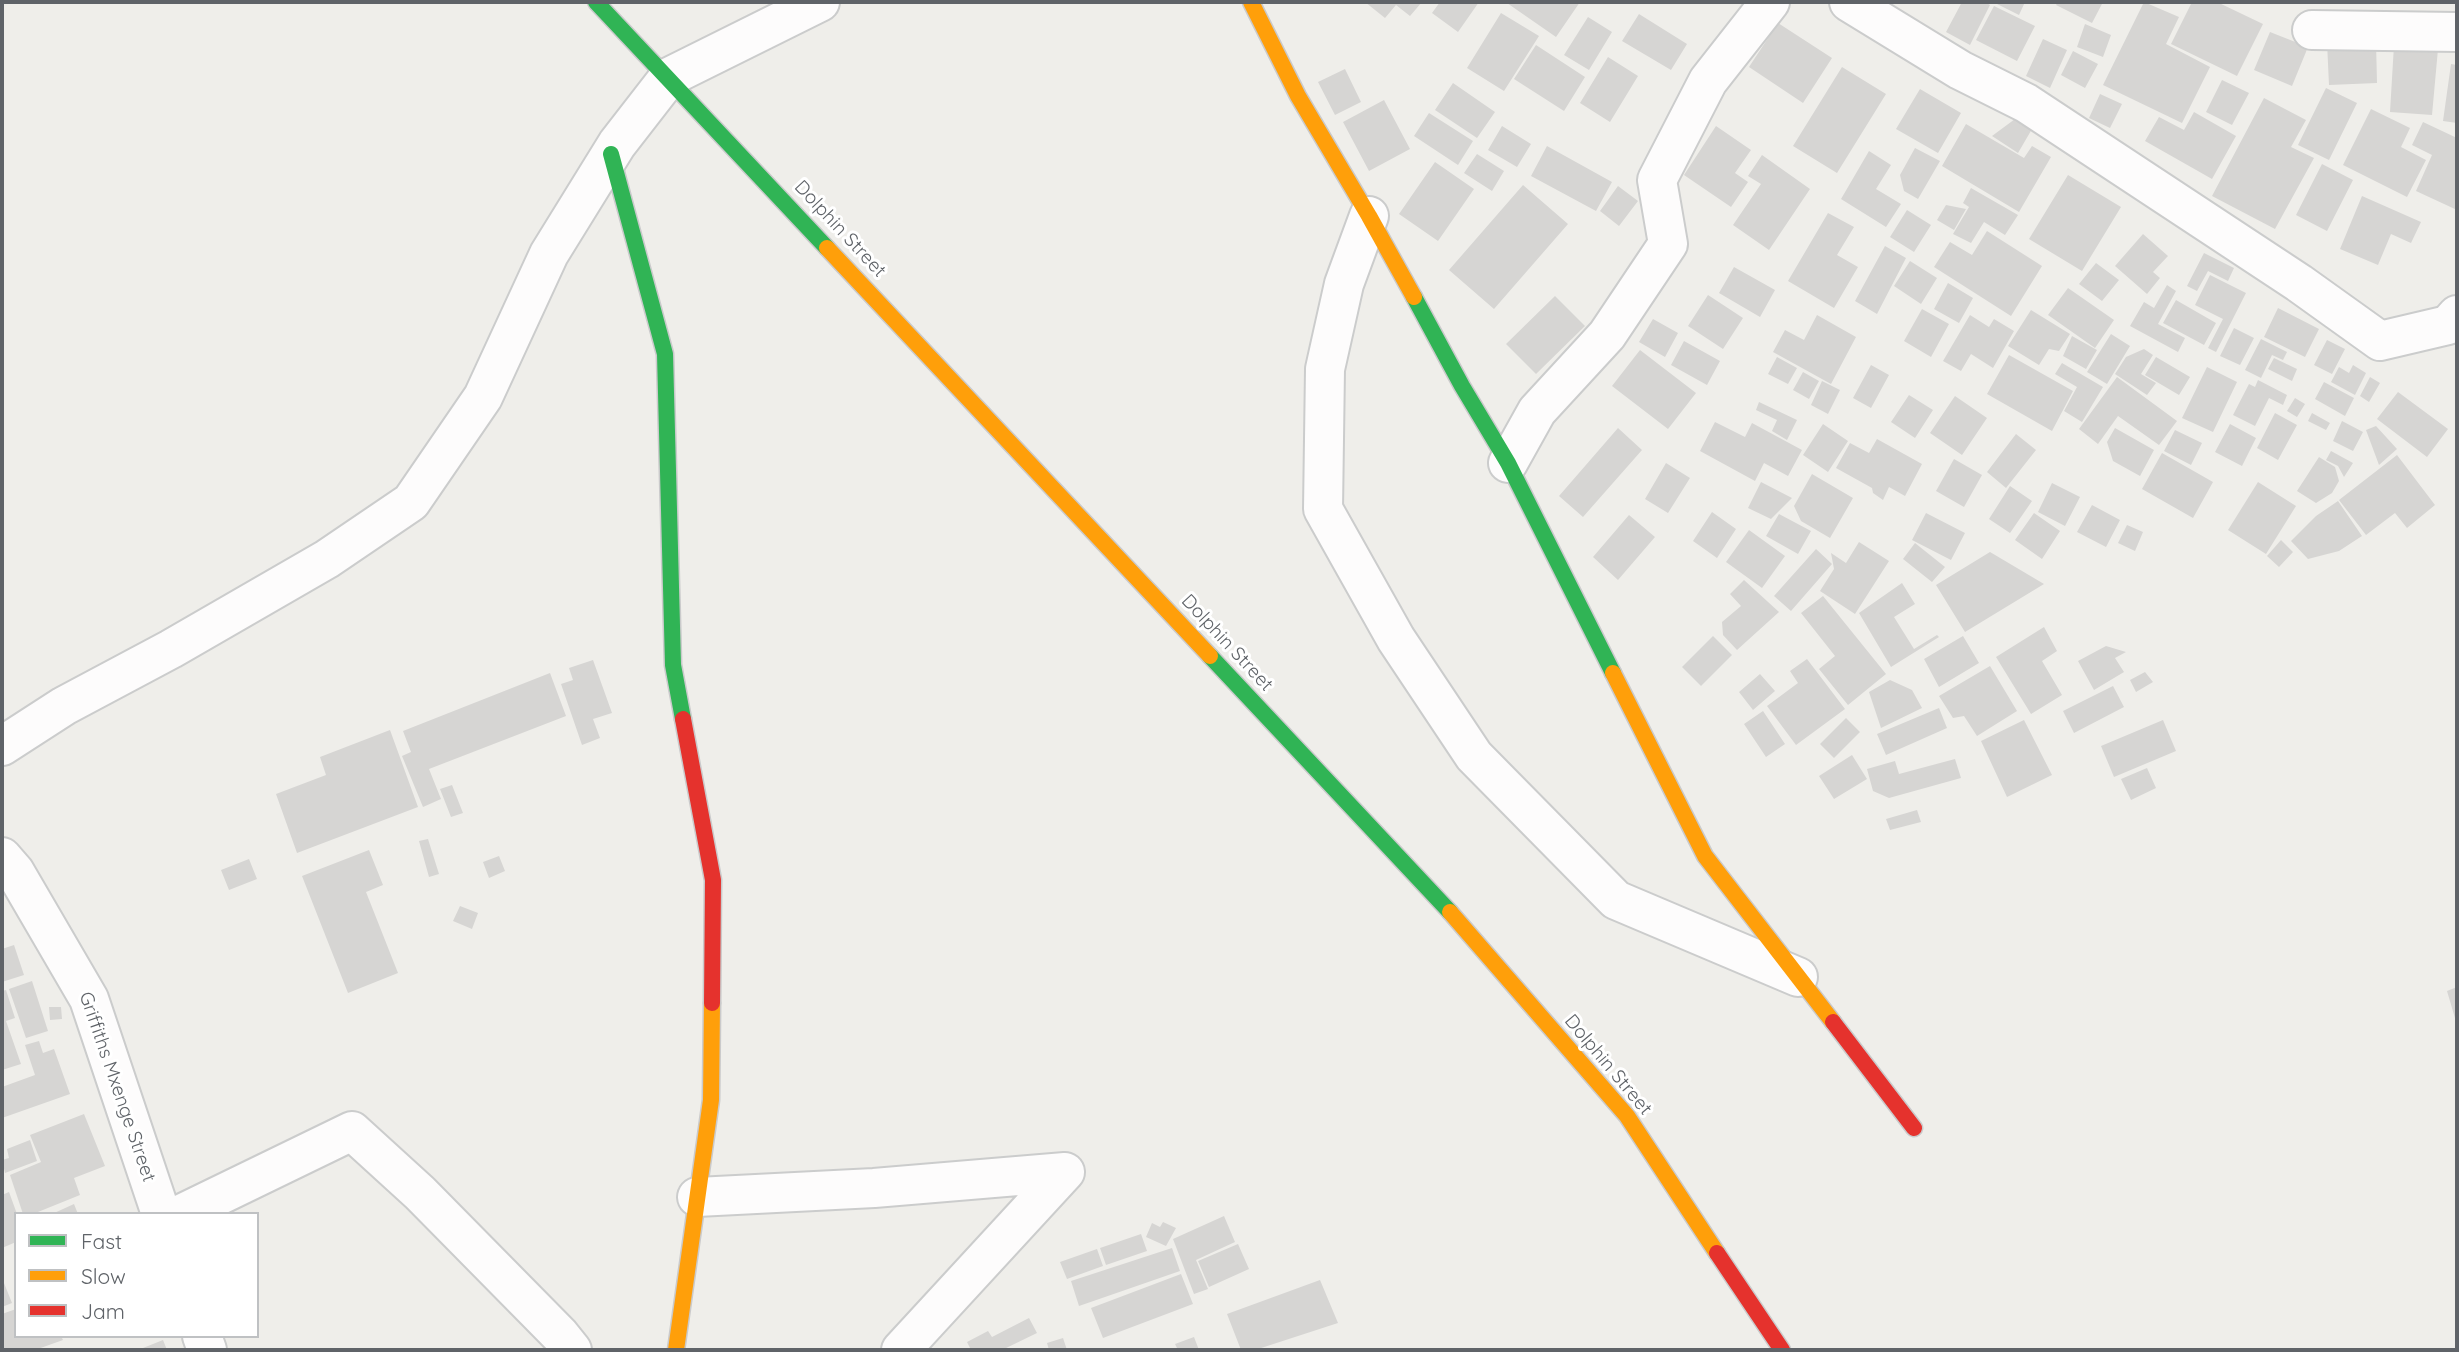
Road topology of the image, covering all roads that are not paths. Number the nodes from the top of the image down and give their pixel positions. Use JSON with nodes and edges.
{"nodes":[{"id":1,"x":596,"y":2,"type":"edge"},
{"id":2,"x":820,"y":2,"type":"edge"},
{"id":3,"x":1251,"y":2,"type":"edge"},
{"id":4,"x":1770,"y":2,"type":"edge"},
{"id":5,"x":1849,"y":2,"type":"edge"},
{"id":6,"x":2312,"y":30,"type":"dead end"},
{"id":7,"x":2457,"y":32,"type":"edge"},
{"id":8,"x":668,"y":77,"type":"junction"},
{"id":9,"x":611,"y":154,"type":"junction"},
{"id":10,"x":1369,"y":216,"type":"junction"},
{"id":11,"x":2457,"y":316,"type":"edge"},
{"id":12,"x":1508,"y":464,"type":"junction"},
{"id":13,"x":2,"y":746,"type":"edge"},
{"id":14,"x":2,"y":857,"type":"edge"},
{"id":15,"x":1798,"y":977,"type":"junction"},
{"id":16,"x":1914,"y":1128,"type":"dead end"},
{"id":17,"x":697,"y":1197,"type":"junction"},
{"id":18,"x":160,"y":1212,"type":"edge"},
{"id":19,"x":185,"y":1212,"type":"edge"},
{"id":20,"x":572,"y":1350,"type":"edge"},
{"id":21,"x":676,"y":1350,"type":"edge"},
{"id":22,"x":901,"y":1350,"type":"edge"},
{"id":23,"x":1782,"y":1350,"type":"edge"}],
"edges":[{"from":1,"to":8,"type":"street","name":"Dolphin Street"},
{"from":2,"to":8,"type":"street"},
{"from":3,"to":10,"type":"street"},
{"from":4,"to":12,"type":"street"},
{"from":5,"to":11,"type":"street"},
{"from":6,"to":7,"type":"street"},
{"from":8,"to":9,"type":"street"},
{"from":8,"to":23,"type":"street","name":"Dolphin Street"},
{"from":9,"to":13,"type":"street"},
{"from":9,"to":17,"type":"street"},
{"from":10,"to":12,"type":"street"},
{"from":10,"to":15,"type":"street"},
{"from":12,"to":15,"type":"street"},
{"from":14,"to":18,"type":"street","name":"Griffiths Mxenge Street"},
{"from":15,"to":16,"type":"street"},
{"from":17,"to":21,"type":"street"},
{"from":17,"to":22,"type":"street"},
{"from":19,"to":20,"type":"street"}]}
